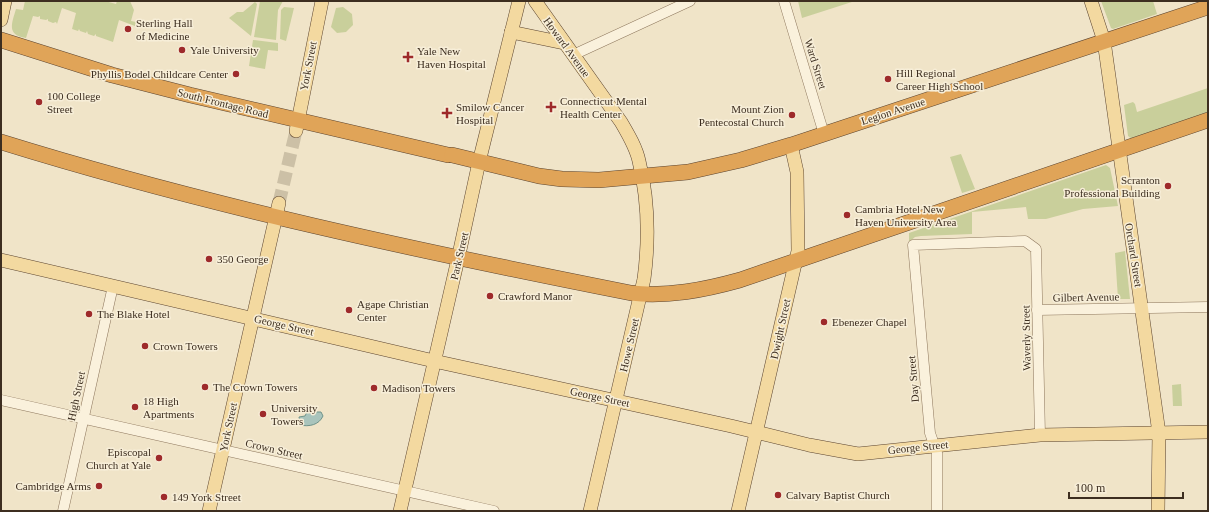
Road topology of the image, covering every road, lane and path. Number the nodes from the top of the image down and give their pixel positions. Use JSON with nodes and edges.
{"nodes":[{"id":1,"x":5,"y":1,"type":"edge"},
{"id":2,"x":322,"y":1,"type":"edge"},
{"id":3,"x":519,"y":1,"type":"edge"},
{"id":4,"x":535,"y":1,"type":"edge"},
{"id":5,"x":690,"y":1,"type":"edge"},
{"id":6,"x":784,"y":1,"type":"edge"},
{"id":7,"x":1091,"y":1,"type":"edge"},
{"id":8,"x":671,"y":5,"type":"edge"},
{"id":9,"x":1201,"y":6,"type":"edge"},
{"id":10,"x":1,"y":20,"type":"edge"},
{"id":11,"x":511,"y":32,"type":"junction"},
{"id":12,"x":1,"y":40,"type":"edge"},
{"id":13,"x":1104,"y":41,"type":"junction"},
{"id":14,"x":564,"y":43,"type":"junction"},
{"id":15,"x":573,"y":55,"type":"junction"},
{"id":16,"x":1208,"y":120,"type":"edge"},
{"id":17,"x":297,"y":126,"type":"junction"},
{"id":18,"x":824,"y":134,"type":"junction"},
{"id":19,"x":1,"y":142,"type":"edge"},
{"id":20,"x":791,"y":146,"type":"junction"},
{"id":21,"x":1118,"y":151,"type":"junction"},
{"id":22,"x":479,"y":162,"type":"junction"},
{"id":23,"x":642,"y":177,"type":"junction"},
{"id":24,"x":278,"y":210,"type":"junction"},
{"id":25,"x":913,"y":245,"type":"joint"},
{"id":26,"x":458,"y":259,"type":"junction"},
{"id":27,"x":1,"y":260,"type":"edge"},
{"id":28,"x":795,"y":261,"type":"junction"},
{"id":29,"x":113,"y":286,"type":"junction"},
{"id":30,"x":641,"y":294,"type":"junction"},
{"id":31,"x":1208,"y":307,"type":"edge"},
{"id":32,"x":1142,"y":308,"type":"junction"},
{"id":33,"x":1037,"y":310,"type":"junction"},
{"id":34,"x":252,"y":317,"type":"junction"},
{"id":35,"x":434,"y":361,"type":"junction"},
{"id":36,"x":1,"y":400,"type":"edge"},
{"id":37,"x":616,"y":400,"type":"junction"},
{"id":38,"x":83,"y":419,"type":"junction"},
{"id":39,"x":757,"y":432,"type":"junction"},
{"id":40,"x":1208,"y":432,"type":"edge"},
{"id":41,"x":1159,"y":433,"type":"junction"},
{"id":42,"x":1040,"y":435,"type":"junction"},
{"id":43,"x":934,"y":445,"type":"junction"},
{"id":44,"x":223,"y":449,"type":"junction"},
{"id":45,"x":404,"y":490,"type":"junction"},
{"id":46,"x":63,"y":511,"type":"edge"},
{"id":47,"x":209,"y":511,"type":"edge"},
{"id":48,"x":400,"y":511,"type":"edge"},
{"id":49,"x":494,"y":511,"type":"edge"},
{"id":50,"x":590,"y":511,"type":"edge"},
{"id":51,"x":738,"y":511,"type":"edge"},
{"id":52,"x":937,"y":511,"type":"edge"},
{"id":53,"x":1158,"y":511,"type":"edge"}],
"edges":[{"from":1,"to":10,"type":"main road"},
{"from":2,"to":17,"type":"main road","name":"York Street"},
{"from":3,"to":11,"type":"main road","name":"Park Street"},
{"from":4,"to":14,"type":"main road","name":"Howard Avenue"},
{"from":5,"to":8,"type":"street"},
{"from":6,"to":18,"type":"street","name":"Ward Street"},
{"from":7,"to":13,"type":"main road","name":"Orchard Street"},
{"from":8,"to":15,"type":"street"},
{"from":9,"to":13,"type":"highway","name":"Legion Avenue"},
{"from":11,"to":14,"type":"main road"},
{"from":11,"to":22,"type":"main road","name":"Park Street"},
{"from":12,"to":17,"type":"highway","name":"South Frontage Road"},
{"from":13,"to":18,"type":"highway","name":"Legion Avenue"},
{"from":13,"to":21,"type":"main road","name":"Orchard Street"},
{"from":14,"to":15,"type":"main road","name":"Howard Avenue"},
{"from":15,"to":23,"type":"main road","name":"Howard Avenue"},
{"from":16,"to":21,"type":"highway"},
{"from":17,"to":22,"type":"highway","name":"South Frontage Road"},
{"from":18,"to":20,"type":"highway","name":"Legion Avenue"},
{"from":19,"to":24,"type":"highway"},
{"from":20,"to":23,"type":"highway","name":"Legion Avenue"},
{"from":20,"to":28,"type":"main road","name":"Dwight Street"},
{"from":21,"to":28,"type":"highway"},
{"from":21,"to":32,"type":"main road","name":"Orchard Street"},
{"from":22,"to":23,"type":"highway","name":"South Frontage Road"},
{"from":22,"to":26,"type":"main road","name":"Park Street"},
{"from":23,"to":30,"type":"main road","name":"Howe Street"},
{"from":24,"to":26,"type":"highway"},
{"from":24,"to":34,"type":"main road","name":"York Street"},
{"from":25,"to":33,"type":"street","name":"Waverly Street"},
{"from":25,"to":43,"type":"street","name":"Day Street"},
{"from":26,"to":30,"type":"highway"},
{"from":26,"to":35,"type":"main road","name":"Park Street"},
{"from":27,"to":29,"type":"main road","name":"George Street"},
{"from":28,"to":30,"type":"highway"},
{"from":28,"to":39,"type":"main road","name":"Dwight Street"},
{"from":29,"to":34,"type":"main road","name":"George Street"},
{"from":29,"to":38,"type":"street","name":"High Street"},
{"from":30,"to":37,"type":"main road","name":"Howe Street"},
{"from":31,"to":32,"type":"street","name":"Gilbert Avenue"},
{"from":32,"to":33,"type":"street","name":"Gilbert Avenue"},
{"from":32,"to":41,"type":"main road","name":"Orchard Street"},
{"from":33,"to":42,"type":"street","name":"Waverly Street"},
{"from":34,"to":35,"type":"main road","name":"George Street"},
{"from":34,"to":44,"type":"main road","name":"York Street"},
{"from":35,"to":37,"type":"main road","name":"George Street"},
{"from":35,"to":45,"type":"main road","name":"Park Street"},
{"from":36,"to":38,"type":"street","name":"Crown Street"},
{"from":37,"to":39,"type":"main road","name":"George Street"},
{"from":37,"to":50,"type":"main road","name":"Howe Street"},
{"from":38,"to":44,"type":"street","name":"Crown Street"},
{"from":38,"to":46,"type":"street","name":"High Street"},
{"from":39,"to":43,"type":"main road","name":"George Street"},
{"from":39,"to":51,"type":"main road","name":"Dwight Street"},
{"from":40,"to":41,"type":"main road","name":"George Street"},
{"from":41,"to":42,"type":"main road","name":"George Street"},
{"from":41,"to":53,"type":"main road","name":"Orchard Street"},
{"from":42,"to":43,"type":"main road","name":"George Street"},
{"from":43,"to":52,"type":"street","name":"Day Street"},
{"from":44,"to":45,"type":"street","name":"Crown Street"},
{"from":44,"to":47,"type":"main road","name":"York Street"},
{"from":45,"to":48,"type":"main road","name":"Park Street"},
{"from":45,"to":49,"type":"street","name":"Crown Street"}]}
